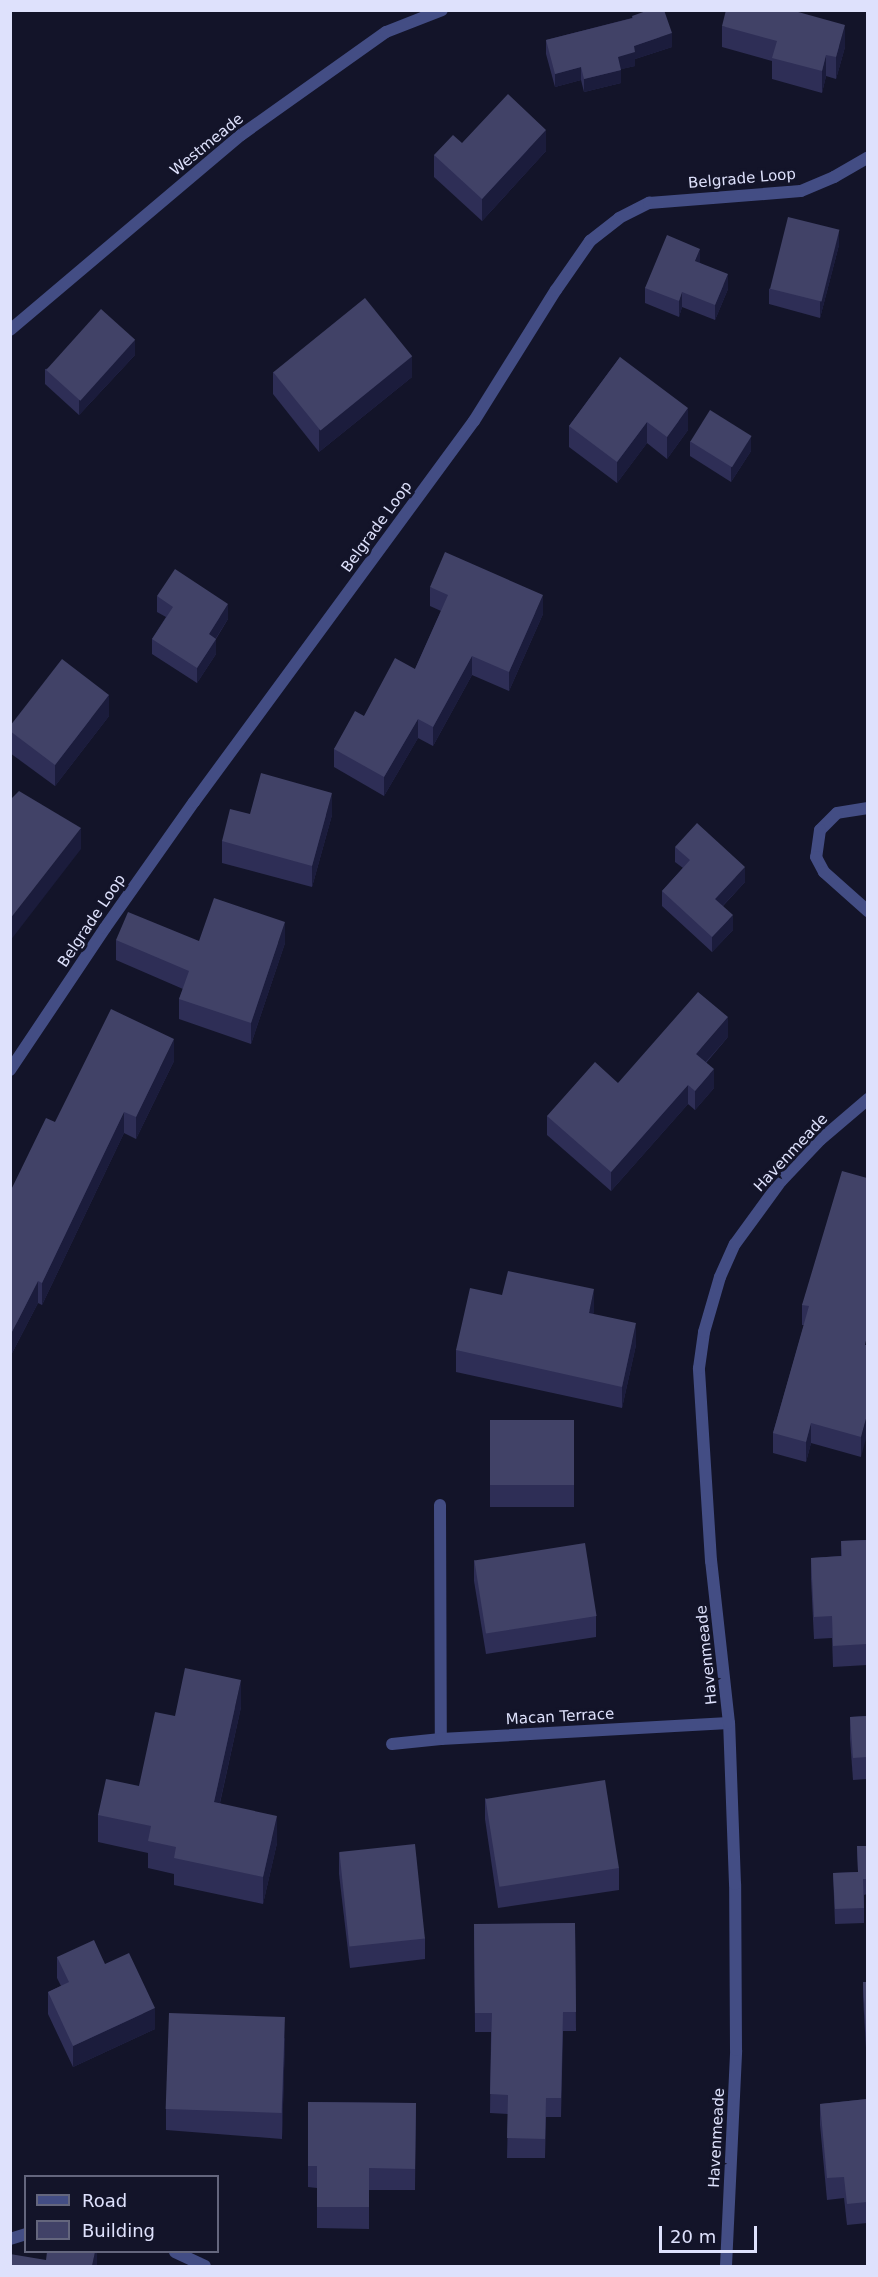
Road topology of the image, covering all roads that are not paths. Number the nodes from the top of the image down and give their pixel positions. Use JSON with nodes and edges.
{"nodes":[{"id":1,"x":442,"y":10,"type":"edge"},
{"id":2,"x":867,"y":157,"type":"edge"},
{"id":3,"x":10,"y":330,"type":"edge"},
{"id":4,"x":867,"y":808,"type":"edge"},
{"id":5,"x":867,"y":911,"type":"edge"},
{"id":6,"x":10,"y":1070,"type":"edge"},
{"id":7,"x":867,"y":1099,"type":"edge"},
{"id":8,"x":440,"y":1505,"type":"dead end"},
{"id":9,"x":729,"y":1723,"type":"junction"},
{"id":10,"x":441,"y":1739,"type":"junction"},
{"id":11,"x":392,"y":1744,"type":"dead end"},
{"id":12,"x":177,"y":2253,"type":"edge"},
{"id":13,"x":205,"y":2266,"type":"edge"},
{"id":14,"x":726,"y":2266,"type":"edge"}],
"edges":[{"from":1,"to":3,"type":"street","name":"Westmeade"},
{"from":2,"to":6,"type":"street","name":"Belgrade Loop"},
{"from":4,"to":5,"type":"street"},
{"from":7,"to":9,"type":"street","name":"Havenmeade"},
{"from":8,"to":10,"type":"street"},
{"from":9,"to":10,"type":"street","name":"Macan Terrace"},
{"from":9,"to":14,"type":"street","name":"Havenmeade"},
{"from":10,"to":11,"type":"street","name":"Macan Terrace"},
{"from":12,"to":13,"type":"street"}]}
